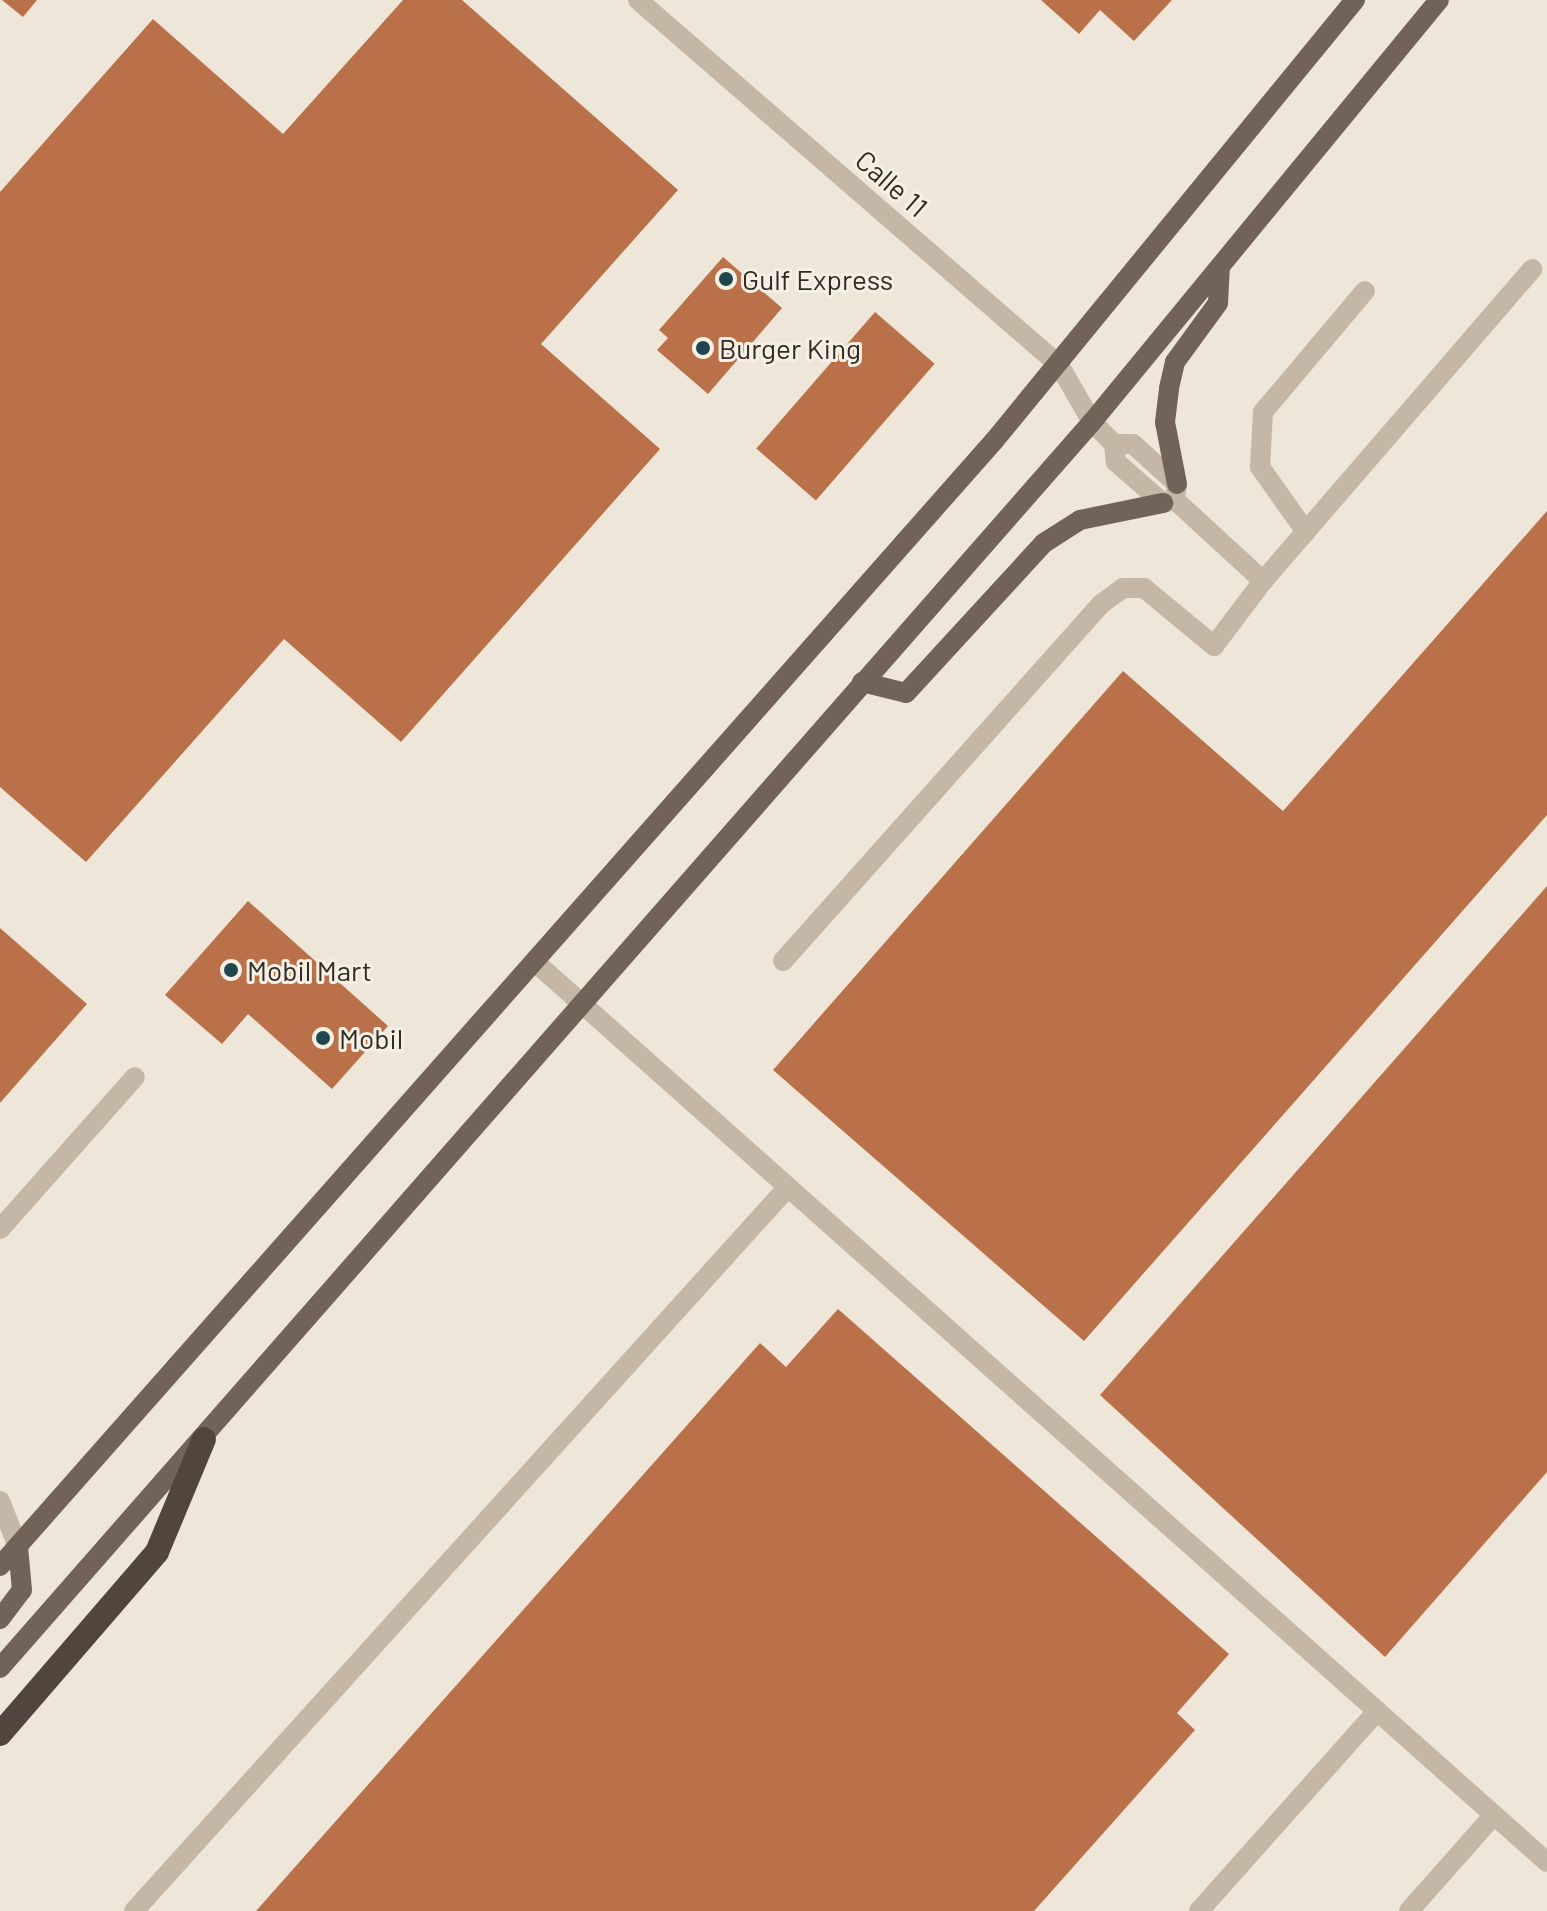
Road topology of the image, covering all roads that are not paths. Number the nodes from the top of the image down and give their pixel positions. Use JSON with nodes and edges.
{"nodes":[{"id":1,"x":638,"y":0,"type":"edge"},
{"id":2,"x":1355,"y":0,"type":"edge"},
{"id":3,"x":1439,"y":0,"type":"edge"},
{"id":4,"x":1220,"y":267,"type":"junction"},
{"id":5,"x":1532,"y":269,"type":"dead end"},
{"id":6,"x":1365,"y":291,"type":"dead end"},
{"id":7,"x":1059,"y":365,"type":"junction"},
{"id":8,"x":1092,"y":422,"type":"junction"},
{"id":9,"x":1172,"y":496,"type":"junction"},
{"id":10,"x":1306,"y":532,"type":"junction"},
{"id":11,"x":1263,"y":581,"type":"junction"},
{"id":12,"x":862,"y":682,"type":"junction"},
{"id":13,"x":783,"y":961,"type":"dead end"},
{"id":14,"x":535,"y":962,"type":"junction"},
{"id":15,"x":576,"y":1005,"type":"junction"},
{"id":16,"x":135,"y":1077,"type":"dead end"},
{"id":17,"x":787,"y":1188,"type":"junction"},
{"id":18,"x":0,"y":1229,"type":"edge"},
{"id":19,"x":204,"y":1439,"type":"junction"},
{"id":20,"x":0,"y":1501,"type":"edge"},
{"id":21,"x":18,"y":1547,"type":"junction"},
{"id":22,"x":0,"y":1566,"type":"edge"},
{"id":23,"x":0,"y":1619,"type":"edge"},
{"id":24,"x":0,"y":1668,"type":"edge"},
{"id":25,"x":1377,"y":1711,"type":"junction"},
{"id":26,"x":0,"y":1734,"type":"edge"},
{"id":27,"x":1494,"y":1815,"type":"junction"},
{"id":28,"x":1547,"y":1862,"type":"edge"},
{"id":29,"x":134,"y":1911,"type":"edge"},
{"id":30,"x":1199,"y":1911,"type":"edge"},
{"id":31,"x":1409,"y":1911,"type":"edge"}],
"edges":[{"from":1,"to":7,"type":"street","name":"Calle 11"},
{"from":2,"to":7,"type":"main road"},
{"from":3,"to":4,"type":"main road"},
{"from":4,"to":8,"type":"main road"},
{"from":4,"to":9,"type":"main road"},
{"from":5,"to":10,"type":"street"},
{"from":6,"to":10,"type":"street"},
{"from":7,"to":8,"type":"street","name":"Calle 11"},
{"from":7,"to":14,"type":"main road"},
{"from":8,"to":9,"type":"street","name":"Calle 11"},
{"from":8,"to":12,"type":"main road"},
{"from":9,"to":11,"type":"street","name":"Calle 11"},
{"from":9,"to":12,"type":"main road"},
{"from":10,"to":11,"type":"street"},
{"from":11,"to":13,"type":"street"},
{"from":12,"to":15,"type":"main road"},
{"from":14,"to":15,"type":"street"},
{"from":14,"to":21,"type":"main road"},
{"from":15,"to":17,"type":"street"},
{"from":15,"to":19,"type":"main road"},
{"from":16,"to":18,"type":"street"},
{"from":17,"to":25,"type":"street"},
{"from":17,"to":29,"type":"street"},
{"from":19,"to":24,"type":"main road"},
{"from":19,"to":26,"type":"highway"},
{"from":20,"to":21,"type":"street"},
{"from":21,"to":22,"type":"main road"},
{"from":21,"to":23,"type":"main road"},
{"from":25,"to":27,"type":"street"},
{"from":25,"to":30,"type":"street"},
{"from":27,"to":28,"type":"street"},
{"from":27,"to":31,"type":"street"}]}
